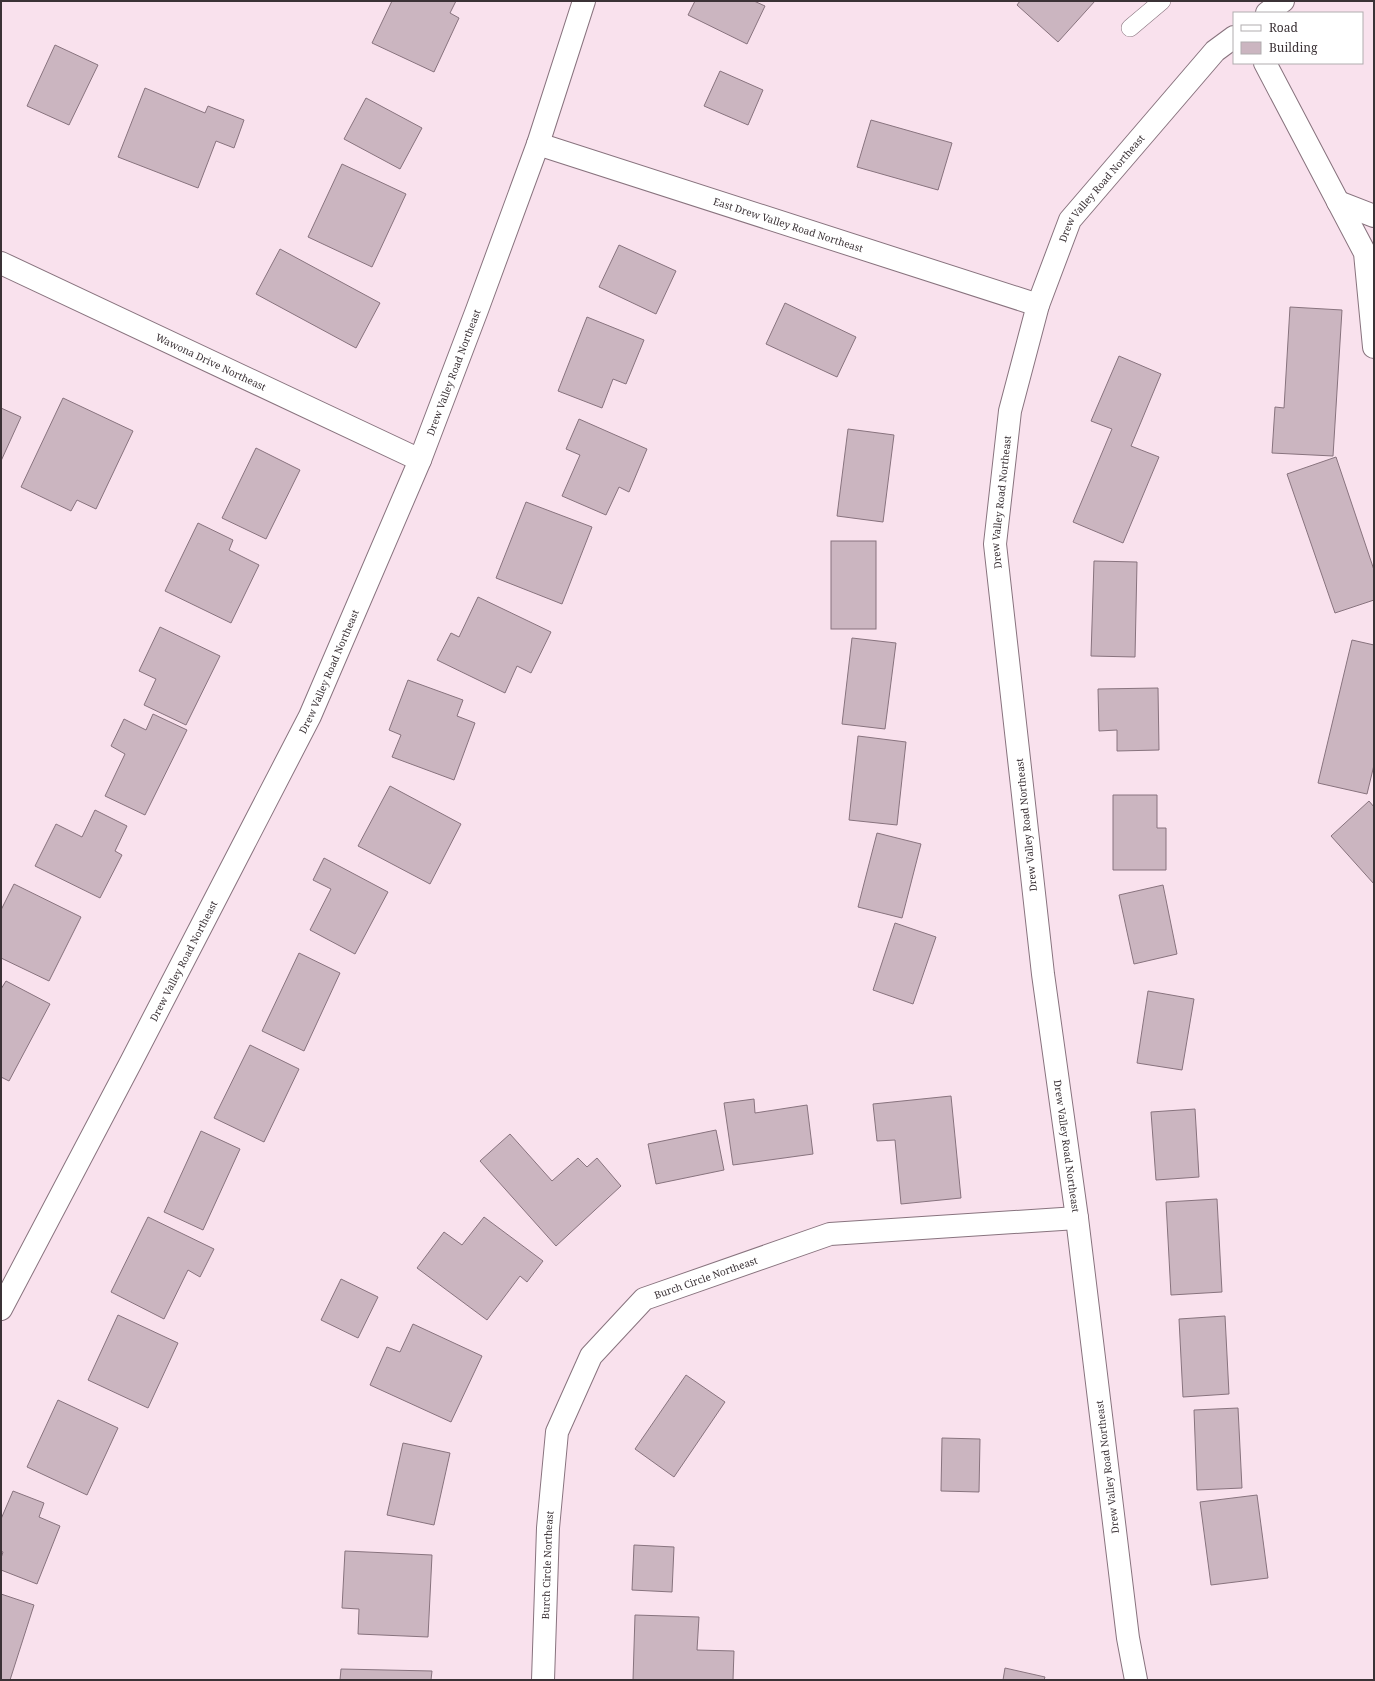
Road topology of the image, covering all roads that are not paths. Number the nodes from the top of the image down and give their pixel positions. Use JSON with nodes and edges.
{"nodes":[{"id":1,"x":584,"y":1,"type":"edge"},
{"id":2,"x":1162,"y":1,"type":"edge"},
{"id":3,"x":1130,"y":28,"type":"dead end"},
{"id":4,"x":1233,"y":38,"type":"edge"},
{"id":5,"x":1267,"y":64,"type":"edge"},
{"id":6,"x":538,"y":144,"type":"junction"},
{"id":7,"x":1338,"y":202,"type":"junction"},
{"id":8,"x":1374,"y":216,"type":"edge"},
{"id":9,"x":1,"y":263,"type":"edge"},
{"id":10,"x":1038,"y":305,"type":"junction"},
{"id":11,"x":1374,"y":347,"type":"edge"},
{"id":12,"x":420,"y":460,"type":"junction"},
{"id":13,"x":1077,"y":1218,"type":"junction"},
{"id":14,"x":1,"y":1309,"type":"edge"},
{"id":15,"x":543,"y":1680,"type":"edge"},
{"id":16,"x":1136,"y":1680,"type":"edge"}],
"edges":[{"from":1,"to":6,"type":"street","name":"Drew Valley Road Northeast"},
{"from":2,"to":3,"type":"lane"},
{"from":4,"to":10,"type":"street","name":"Drew Valley Road Northeast"},
{"from":5,"to":7,"type":"street"},
{"from":6,"to":10,"type":"street","name":"East Drew Valley Road Northeast"},
{"from":6,"to":12,"type":"street","name":"Drew Valley Road Northeast"},
{"from":7,"to":8,"type":"street"},
{"from":7,"to":11,"type":"street"},
{"from":9,"to":12,"type":"street","name":"Wawona Drive Northeast"},
{"from":10,"to":13,"type":"street","name":"Drew Valley Road Northeast"},
{"from":12,"to":14,"type":"street","name":"Drew Valley Road Northeast"},
{"from":13,"to":15,"type":"street","name":"Burch Circle Northeast"},
{"from":13,"to":16,"type":"street","name":"Drew Valley Road Northeast"}]}
